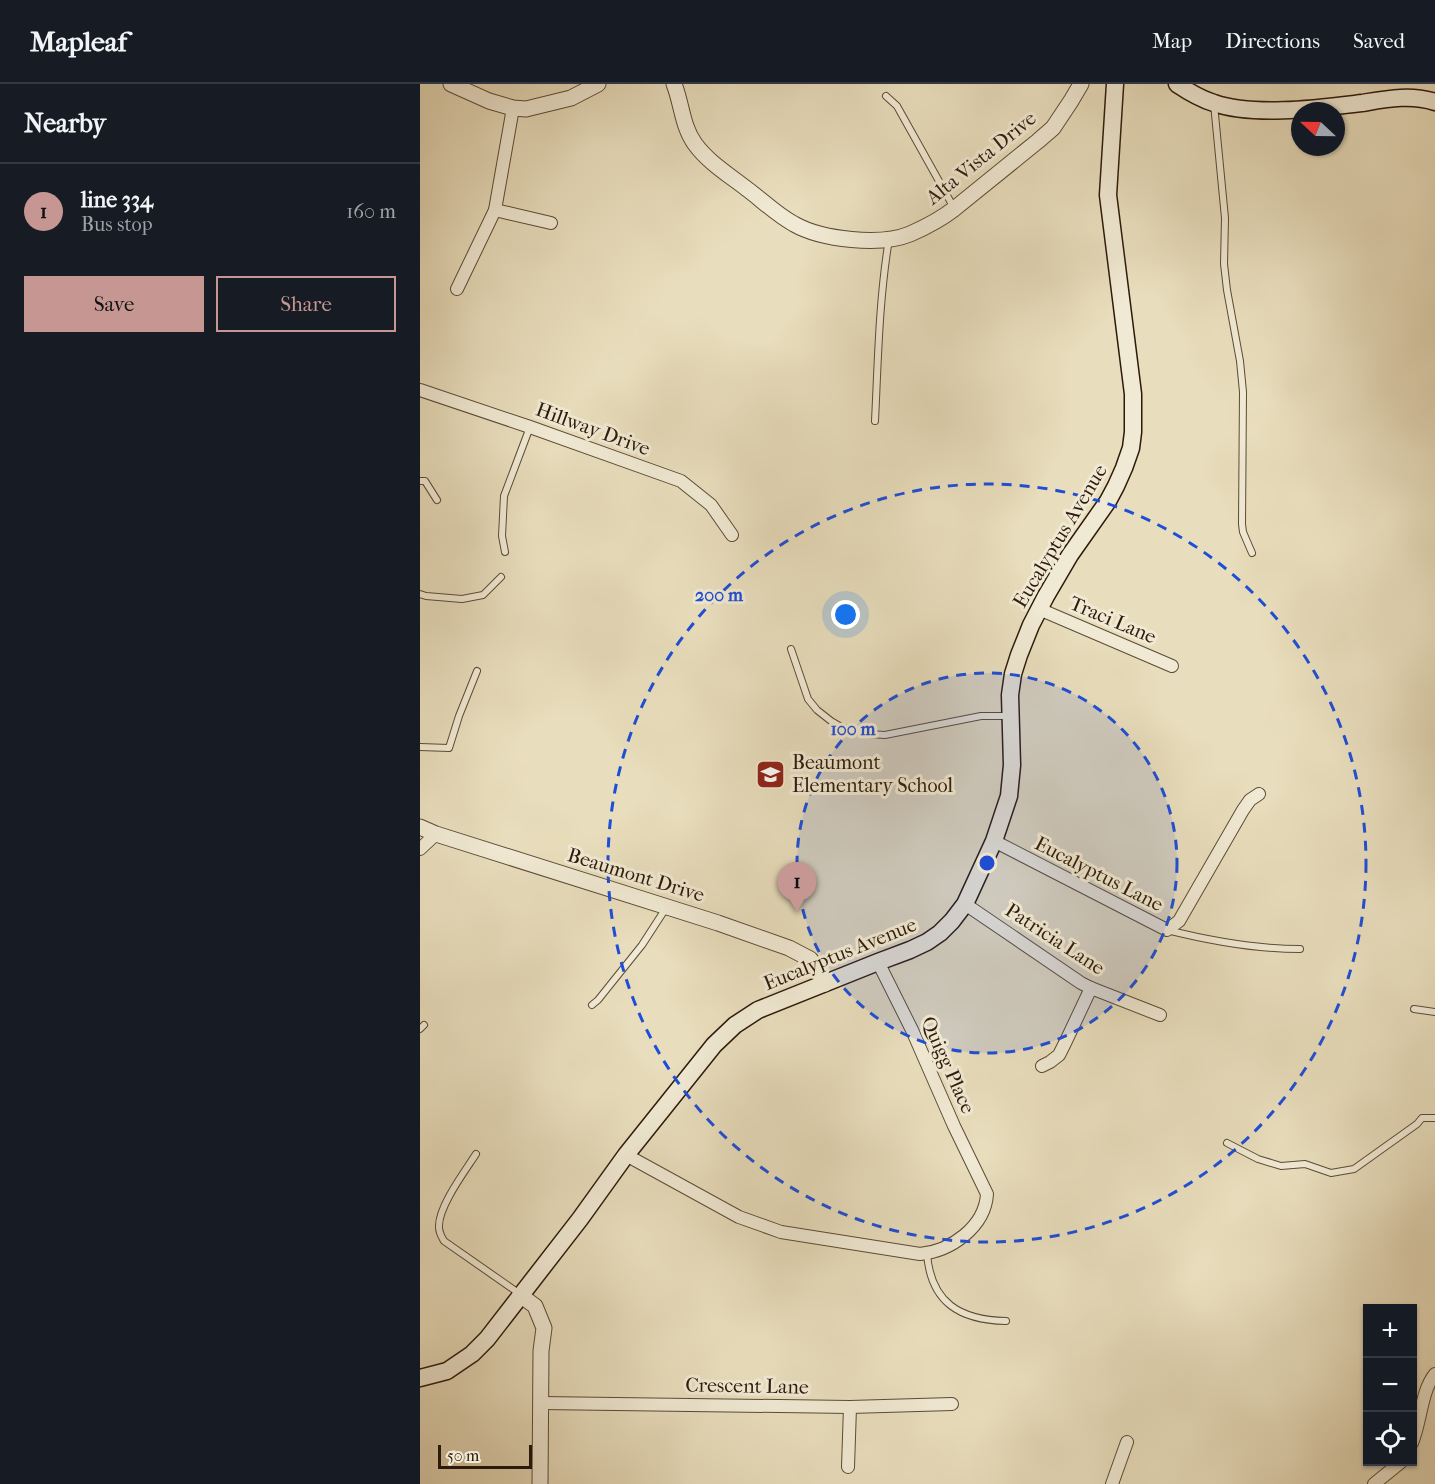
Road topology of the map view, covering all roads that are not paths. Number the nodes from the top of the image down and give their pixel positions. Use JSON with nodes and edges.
{"nodes":[{"id":1,"x":451,"y":84,"type":"edge"},
{"id":2,"x":598,"y":84,"type":"edge"},
{"id":3,"x":674,"y":84,"type":"edge"},
{"id":4,"x":1081,"y":84,"type":"edge"},
{"id":5,"x":1115,"y":84,"type":"edge"},
{"id":6,"x":1177,"y":84,"type":"edge"},
{"id":7,"x":886,"y":96,"type":"dead end"},
{"id":8,"x":1435,"y":102,"type":"edge"},
{"id":9,"x":1214,"y":103,"type":"junction"},
{"id":10,"x":513,"y":108,"type":"junction"},
{"id":11,"x":954,"y":209,"type":"junction"},
{"id":12,"x":495,"y":210,"type":"junction"},
{"id":13,"x":551,"y":223,"type":"dead end"},
{"id":14,"x":890,"y":238,"type":"junction"},
{"id":15,"x":457,"y":289,"type":"dead end"},
{"id":16,"x":420,"y":390,"type":"edge"},
{"id":17,"x":875,"y":421,"type":"dead end"},
{"id":18,"x":530,"y":427,"type":"junction"},
{"id":19,"x":420,"y":481,"type":"edge"},
{"id":20,"x":437,"y":501,"type":"dead end"},
{"id":21,"x":732,"y":535,"type":"dead end"},
{"id":22,"x":505,"y":552,"type":"dead end"},
{"id":23,"x":1252,"y":554,"type":"dead end"},
{"id":24,"x":501,"y":577,"type":"dead end"},
{"id":25,"x":420,"y":594,"type":"edge"},
{"id":26,"x":1039,"y":609,"type":"junction"},
{"id":27,"x":791,"y":649,"type":"dead end"},
{"id":28,"x":1172,"y":666,"type":"dead end"},
{"id":29,"x":477,"y":671,"type":"dead end"},
{"id":30,"x":1010,"y":716,"type":"junction"},
{"id":31,"x":420,"y":747,"type":"edge"},
{"id":32,"x":1259,"y":794,"type":"dead end"},
{"id":33,"x":420,"y":827,"type":"edge"},
{"id":34,"x":436,"y":834,"type":"junction"},
{"id":35,"x":994,"y":841,"type":"junction"},
{"id":36,"x":420,"y":849,"type":"edge"},
{"id":37,"x":965,"y":904,"type":"junction"},
{"id":38,"x":666,"y":907,"type":"junction"},
{"id":39,"x":1167,"y":930,"type":"junction"},
{"id":40,"x":1300,"y":949,"type":"dead end"},
{"id":41,"x":878,"y":962,"type":"junction"},
{"id":42,"x":825,"y":984,"type":"junction"},
{"id":43,"x":1091,"y":988,"type":"junction"},
{"id":44,"x":592,"y":1005,"type":"dead end"},
{"id":45,"x":1414,"y":1009,"type":"dead end"},
{"id":46,"x":1435,"y":1012,"type":"edge"},
{"id":47,"x":1160,"y":1016,"type":"dead end"},
{"id":48,"x":1042,"y":1066,"type":"dead end"},
{"id":49,"x":1435,"y":1118,"type":"edge"},
{"id":50,"x":1227,"y":1143,"type":"dead end"},
{"id":51,"x":476,"y":1154,"type":"dead end"},
{"id":52,"x":626,"y":1155,"type":"junction"},
{"id":53,"x":927,"y":1254,"type":"junction"},
{"id":54,"x":520,"y":1295,"type":"junction"},
{"id":55,"x":1006,"y":1321,"type":"dead end"},
{"id":56,"x":1435,"y":1374,"type":"edge"},
{"id":57,"x":420,"y":1378,"type":"edge"},
{"id":58,"x":541,"y":1403,"type":"junction"},
{"id":59,"x":952,"y":1404,"type":"dead end"},
{"id":60,"x":850,"y":1407,"type":"junction"},
{"id":61,"x":1417,"y":1428,"type":"edge"},
{"id":62,"x":1128,"y":1442,"type":"dead end"},
{"id":63,"x":1395,"y":1466,"type":"edge"},
{"id":64,"x":848,"y":1467,"type":"dead end"},
{"id":65,"x":540,"y":1484,"type":"edge"},
{"id":66,"x":1112,"y":1484,"type":"edge"},
{"id":67,"x":1374,"y":1484,"type":"edge"}],
"edges":[{"from":1,"to":10,"type":"street"},
{"from":2,"to":10,"type":"street"},
{"from":3,"to":14,"type":"street","name":"Alta Vista Drive"},
{"from":4,"to":11,"type":"street","name":"Alta Vista Drive"},
{"from":5,"to":26,"type":"main road","name":"Eucalyptus Avenue"},
{"from":6,"to":9,"type":"main road"},
{"from":7,"to":11,"type":"lane"},
{"from":8,"to":9,"type":"main road"},
{"from":9,"to":23,"type":"lane"},
{"from":10,"to":12,"type":"street"},
{"from":11,"to":14,"type":"street","name":"Alta Vista Drive"},
{"from":12,"to":13,"type":"street"},
{"from":12,"to":15,"type":"street"},
{"from":14,"to":17,"type":"lane"},
{"from":16,"to":18,"type":"street","name":"Hillway Drive"},
{"from":18,"to":21,"type":"street","name":"Hillway Drive"},
{"from":18,"to":22,"type":"lane"},
{"from":19,"to":20,"type":"lane"},
{"from":24,"to":25,"type":"lane"},
{"from":26,"to":28,"type":"street","name":"Traci Lane"},
{"from":26,"to":30,"type":"main road","name":"Eucalyptus Avenue"},
{"from":27,"to":30,"type":"lane"},
{"from":29,"to":31,"type":"lane"},
{"from":30,"to":35,"type":"main road","name":"Eucalyptus Avenue"},
{"from":32,"to":39,"type":"street","name":"Eucalyptus Lane"},
{"from":33,"to":34,"type":"street","name":"Beaumont Drive"},
{"from":34,"to":36,"type":"street"},
{"from":34,"to":38,"type":"street","name":"Beaumont Drive"},
{"from":35,"to":37,"type":"main road","name":"Eucalyptus Avenue"},
{"from":35,"to":39,"type":"street","name":"Eucalyptus Lane"},
{"from":37,"to":41,"type":"main road","name":"Eucalyptus Avenue"},
{"from":37,"to":43,"type":"street","name":"Patricia Lane"},
{"from":38,"to":42,"type":"street","name":"Beaumont Drive"},
{"from":38,"to":44,"type":"lane"},
{"from":39,"to":40,"type":"lane"},
{"from":41,"to":42,"type":"main road","name":"Eucalyptus Avenue"},
{"from":41,"to":53,"type":"street","name":"Quigg Place"},
{"from":42,"to":52,"type":"main road","name":"Eucalyptus Avenue"},
{"from":43,"to":47,"type":"street","name":"Patricia Lane"},
{"from":43,"to":48,"type":"street"},
{"from":45,"to":46,"type":"lane"},
{"from":49,"to":50,"type":"lane"},
{"from":51,"to":54,"type":"lane"},
{"from":52,"to":53,"type":"street"},
{"from":52,"to":54,"type":"main road","name":"Eucalyptus Avenue"},
{"from":53,"to":55,"type":"lane"},
{"from":54,"to":57,"type":"main road","name":"Eucalyptus Avenue"},
{"from":54,"to":58,"type":"street"},
{"from":56,"to":61,"type":"street"},
{"from":58,"to":60,"type":"street","name":"Crescent Lane"},
{"from":58,"to":65,"type":"street"},
{"from":59,"to":60,"type":"street","name":"Crescent Lane"},
{"from":60,"to":64,"type":"street"},
{"from":62,"to":66,"type":"street"},
{"from":63,"to":67,"type":"street"}]}
